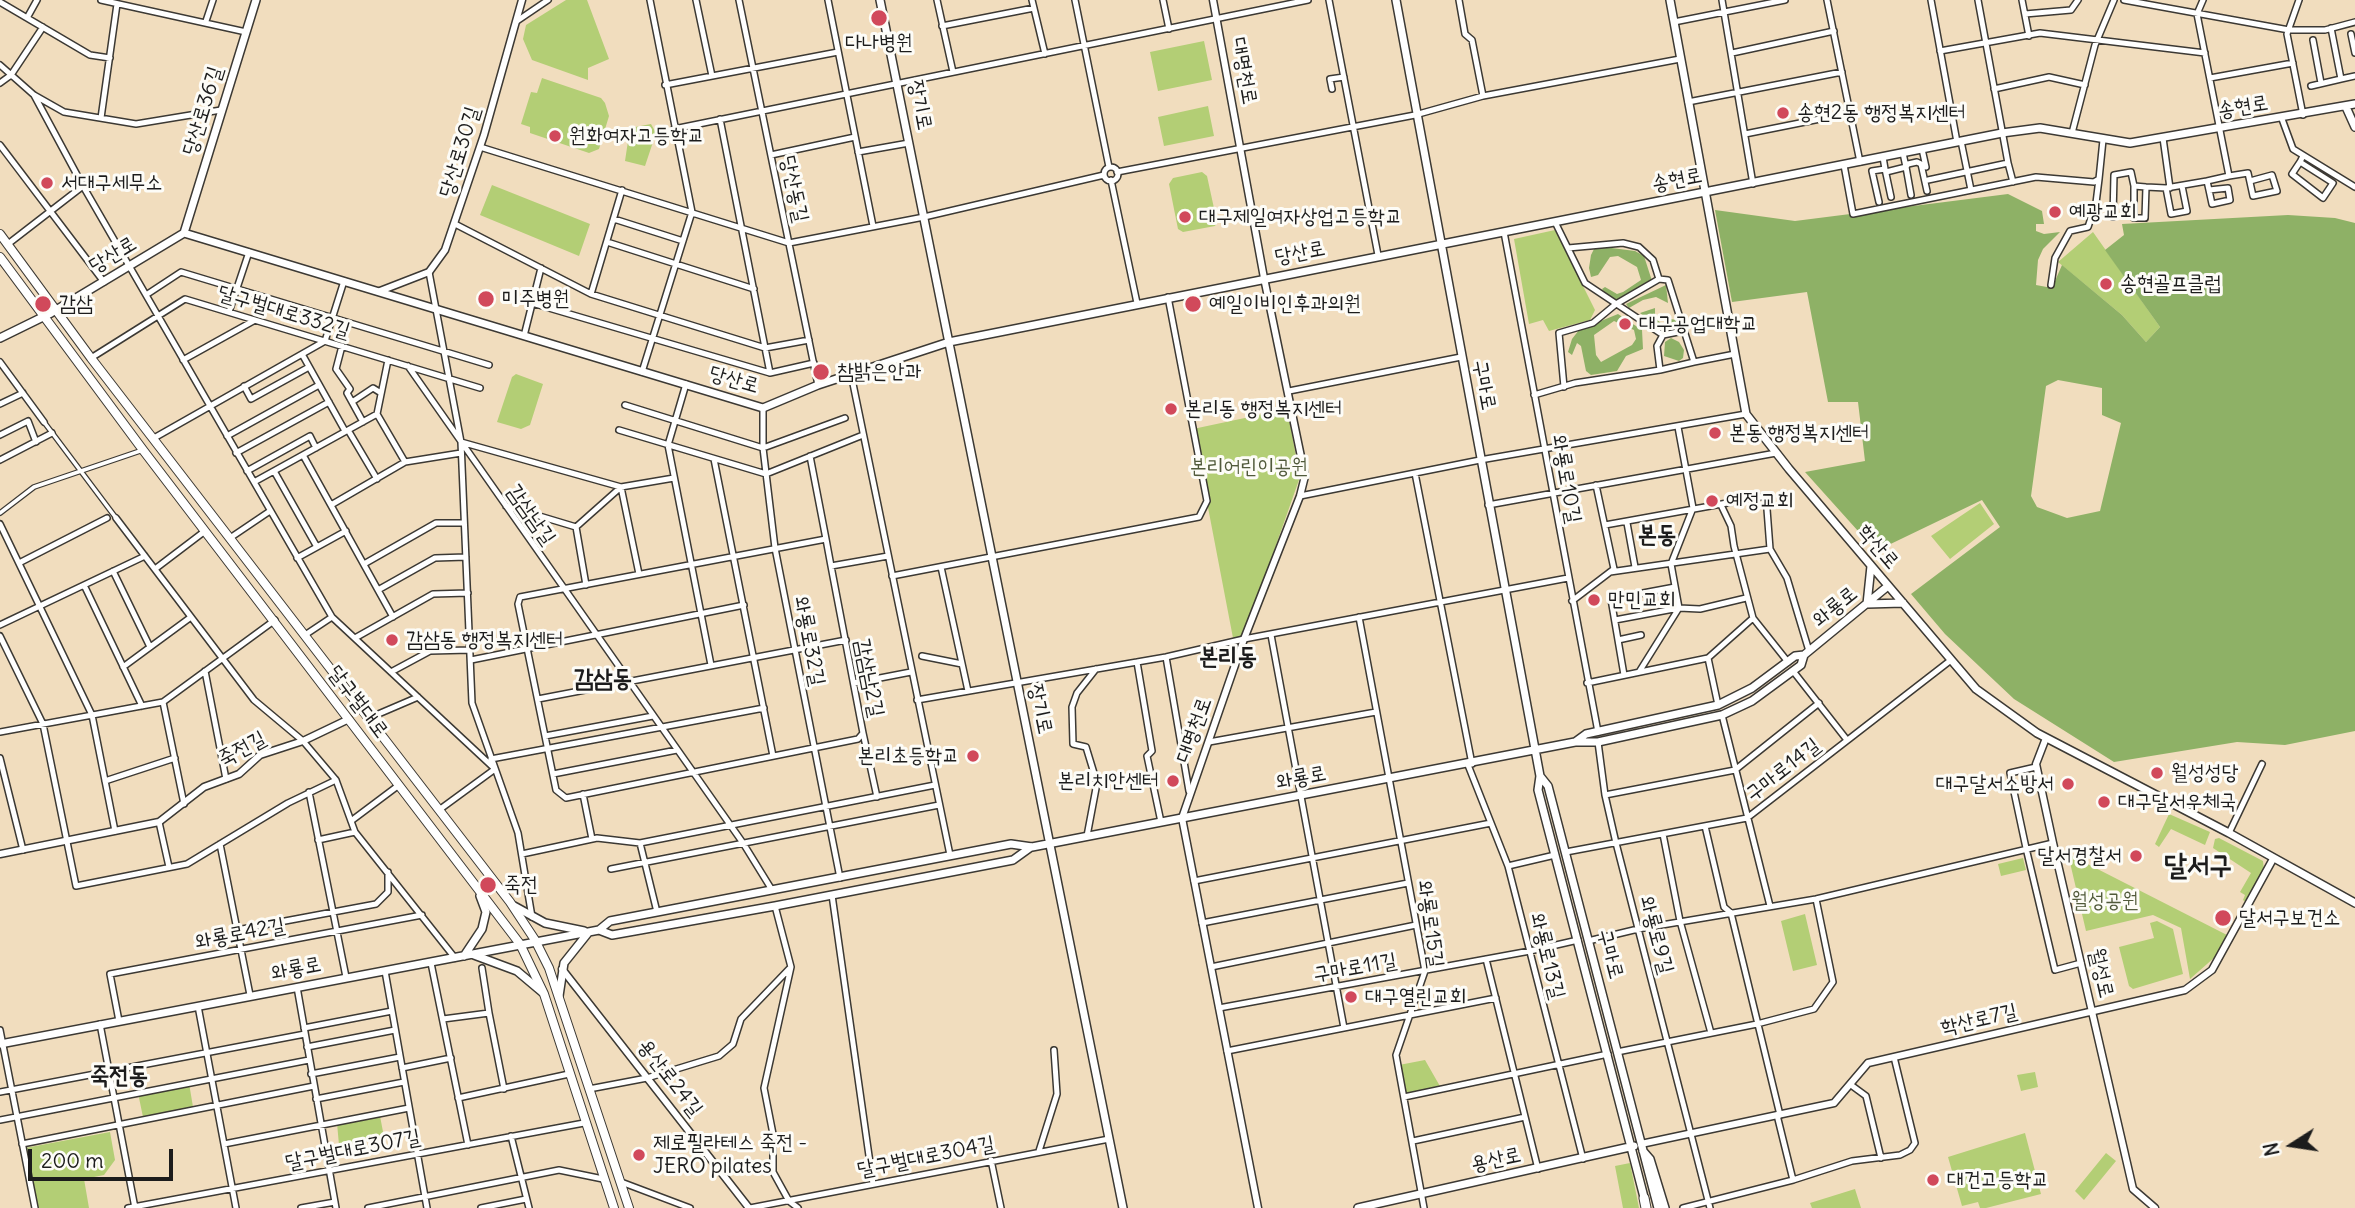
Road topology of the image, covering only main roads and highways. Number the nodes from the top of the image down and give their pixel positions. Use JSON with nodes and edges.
{"nodes":[{"id":1,"x":256,"y":0,"type":"edge"},
{"id":2,"x":880,"y":0,"type":"edge"},
{"id":3,"x":1396,"y":0,"type":"edge"},
{"id":4,"x":1670,"y":0,"type":"edge"},
{"id":5,"x":2355,"y":104,"type":"edge"},
{"id":6,"x":2346,"y":107,"type":"junction"},
{"id":7,"x":2355,"y":127,"type":"edge"},
{"id":8,"x":1704,"y":192,"type":"junction"},
{"id":9,"x":184,"y":233,"type":"junction"},
{"id":10,"x":0,"y":234,"type":"edge"},
{"id":11,"x":1439,"y":244,"type":"junction"},
{"id":12,"x":0,"y":257,"type":"edge"},
{"id":13,"x":19,"y":283,"type":"junction"},
{"id":14,"x":40,"y":288,"type":"junction"},
{"id":15,"x":55,"y":310,"type":"junction"},
{"id":16,"x":44,"y":317,"type":"junction"},
{"id":17,"x":0,"y":338,"type":"edge"},
{"id":18,"x":949,"y":342,"type":"junction"},
{"id":19,"x":1871,"y":566,"type":"junction"},
{"id":20,"x":1888,"y":586,"type":"junction"},
{"id":21,"x":1903,"y":603,"type":"junction"},
{"id":22,"x":1867,"y":604,"type":"junction"},
{"id":23,"x":1807,"y":653,"type":"junction"},
{"id":24,"x":321,"y":682,"type":"junction"},
{"id":25,"x":344,"y":687,"type":"junction"},
{"id":26,"x":1576,"y":742,"type":"junction"},
{"id":27,"x":1534,"y":750,"type":"junction"},
{"id":28,"x":1540,"y":776,"type":"junction"},
{"id":29,"x":1050,"y":843,"type":"junction"},
{"id":30,"x":1032,"y":847,"type":"junction"},
{"id":31,"x":471,"y":880,"type":"junction"},
{"id":32,"x":510,"y":902,"type":"junction"},
{"id":33,"x":2355,"y":903,"type":"edge"},
{"id":34,"x":599,"y":930,"type":"junction"},
{"id":35,"x":588,"y":932,"type":"junction"},
{"id":36,"x":535,"y":940,"type":"junction"},
{"id":37,"x":520,"y":944,"type":"junction"},
{"id":38,"x":473,"y":954,"type":"junction"},
{"id":39,"x":464,"y":956,"type":"junction"},
{"id":40,"x":544,"y":994,"type":"junction"},
{"id":41,"x":559,"y":998,"type":"junction"},
{"id":42,"x":1,"y":1043,"type":"edge"},
{"id":43,"x":1631,"y":1147,"type":"junction"},
{"id":44,"x":1642,"y":1147,"type":"junction"},
{"id":45,"x":1646,"y":1205,"type":"edge"},
{"id":46,"x":614,"y":1208,"type":"edge"},
{"id":47,"x":629,"y":1208,"type":"edge"},
{"id":48,"x":1123,"y":1208,"type":"edge"},
{"id":49,"x":1359,"y":1208,"type":"edge"},
{"id":50,"x":1658,"y":1208,"type":"edge"},
{"id":51,"x":1665,"y":1208,"type":"edge"}],
"edges":[{"from":1,"to":9,"type":"main road","name":"당산로36길"},
{"from":2,"to":18,"type":"main road","name":"장기로"},
{"from":3,"to":11,"type":"main road","name":"구마로"},
{"from":4,"to":8,"type":"main road","name":"학산로"},
{"from":5,"to":6,"type":"main road","name":"송현로"},
{"from":6,"to":7,"type":"main road"},
{"from":6,"to":8,"type":"main road","name":"송현로"},
{"from":8,"to":11,"type":"main road","name":"송현로"},
{"from":8,"to":19,"type":"main road","name":"학산로"},
{"from":9,"to":15,"type":"main road","name":"당산로"},
{"from":9,"to":18,"type":"main road","name":"당산로"},
{"from":10,"to":14,"type":"main road","name":"달구벌대로"},
{"from":11,"to":18,"type":"main road","name":"당산로"},
{"from":11,"to":27,"type":"main road","name":"구마로"},
{"from":12,"to":13,"type":"main road","name":"달구벌대로"},
{"from":13,"to":14,"type":"main road"},
{"from":13,"to":16,"type":"main road","name":"달구벌대로"},
{"from":14,"to":15,"type":"main road","name":"달구벌대로"},
{"from":15,"to":16,"type":"main road","name":"당산로"},
{"from":15,"to":25,"type":"main road","name":"달구벌대로"},
{"from":16,"to":17,"type":"main road","name":"당산로"},
{"from":16,"to":24,"type":"main road","name":"달구벌대로"},
{"from":18,"to":29,"type":"main road","name":"장기로"},
{"from":19,"to":20,"type":"main road","name":"학산로"},
{"from":19,"to":22,"type":"main road"},
{"from":20,"to":21,"type":"main road","name":"학산로"},
{"from":20,"to":22,"type":"main road","name":"와룡로"},
{"from":21,"to":22,"type":"main road"},
{"from":21,"to":33,"type":"main road","name":"학산로"},
{"from":22,"to":23,"type":"main road","name":"와룡로"},
{"from":23,"to":26,"type":"main road","name":"와룡로"},
{"from":23,"to":26,"type":"main road","name":"와룡로"},
{"from":24,"to":25,"type":"main road"},
{"from":24,"to":31,"type":"main road","name":"달구벌대로"},
{"from":25,"to":32,"type":"main road","name":"달구벌대로"},
{"from":26,"to":27,"type":"main road","name":"와룡로"},
{"from":27,"to":28,"type":"main road","name":"구마로"},
{"from":27,"to":29,"type":"main road","name":"와룡로"},
{"from":28,"to":43,"type":"main road","name":"구마로"},
{"from":28,"to":44,"type":"main road","name":"구마로"},
{"from":29,"to":30,"type":"main road","name":"와룡로"},
{"from":29,"to":48,"type":"main road","name":"장기로"},
{"from":30,"to":34,"type":"main road","name":"와룡로"},
{"from":30,"to":34,"type":"main road","name":"와룡로"},
{"from":31,"to":37,"type":"main road","name":"달구벌대로"},
{"from":31,"to":39,"type":"main road"},
{"from":32,"to":35,"type":"main road"},
{"from":32,"to":36,"type":"main road","name":"달구벌대로"},
{"from":34,"to":35,"type":"main road","name":"와룡로"},
{"from":35,"to":36,"type":"main road","name":"와룡로"},
{"from":35,"to":41,"type":"main road"},
{"from":36,"to":37,"type":"main road","name":"와룡로"},
{"from":36,"to":41,"type":"main road","name":"달구벌대로"},
{"from":37,"to":38,"type":"main road","name":"와룡로"},
{"from":37,"to":40,"type":"main road","name":"달구벌대로"},
{"from":38,"to":39,"type":"main road","name":"와룡로"},
{"from":38,"to":40,"type":"main road"},
{"from":39,"to":42,"type":"main road","name":"와룡로"},
{"from":40,"to":46,"type":"main road","name":"달구벌대로"},
{"from":41,"to":47,"type":"main road","name":"달구벌대로"},
{"from":43,"to":44,"type":"main road","name":"용산로"},
{"from":43,"to":45,"type":"main road","name":"구마로"},
{"from":43,"to":49,"type":"main road","name":"용산로"},
{"from":44,"to":50,"type":"main road"},
{"from":44,"to":51,"type":"main road"}]}
